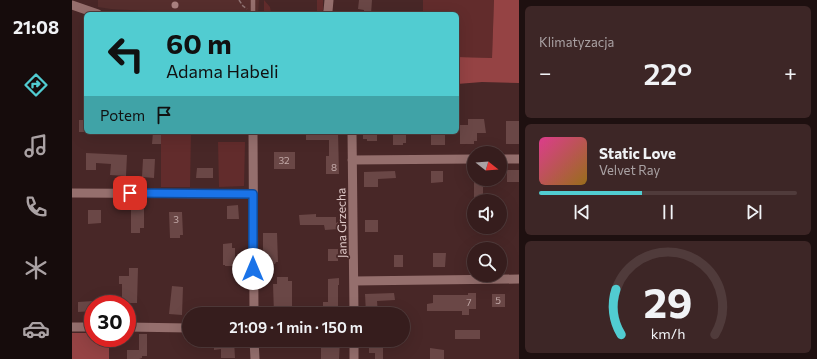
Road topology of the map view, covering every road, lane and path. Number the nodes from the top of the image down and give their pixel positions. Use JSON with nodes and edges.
{"nodes":[{"id":1,"x":239,"y":0,"type":"edge"},
{"id":2,"x":253,"y":0,"type":"edge"},
{"id":3,"x":328,"y":0,"type":"edge"},
{"id":4,"x":72,"y":5,"type":"edge"},
{"id":5,"x":249,"y":9,"type":"dead end"},
{"id":6,"x":92,"y":12,"type":"edge"},
{"id":7,"x":253,"y":12,"type":"edge"},
{"id":8,"x":327,"y":12,"type":"edge"},
{"id":9,"x":253,"y":134,"type":"edge"},
{"id":10,"x":352,"y":134,"type":"edge"},
{"id":11,"x":467,"y":159,"type":"edge"},
{"id":12,"x":507,"y":159,"type":"edge"},
{"id":13,"x":519,"y":159,"type":"edge"},
{"id":14,"x":352,"y":160,"type":"junction"},
{"id":15,"x":72,"y":193,"type":"edge"},
{"id":16,"x":253,"y":194,"type":"junction"},
{"id":17,"x":519,"y":279,"type":"edge"},
{"id":18,"x":354,"y":281,"type":"junction"},
{"id":19,"x":254,"y":307,"type":"edge"},
{"id":20,"x":354,"y":307,"type":"edge"},
{"id":21,"x":72,"y":327,"type":"edge"},
{"id":22,"x":84,"y":327,"type":"edge"},
{"id":23,"x":136,"y":327,"type":"edge"},
{"id":24,"x":182,"y":328,"type":"edge"},
{"id":25,"x":254,"y":347,"type":"edge"},
{"id":26,"x":354,"y":347,"type":"edge"},
{"id":27,"x":255,"y":359,"type":"edge"},
{"id":28,"x":354,"y":359,"type":"edge"}],
"edges":[{"from":1,"to":5,"type":"path"},
{"from":2,"to":7,"type":"lane"},
{"from":3,"to":8,"type":"street"},
{"from":4,"to":6,"type":"street"},
{"from":9,"to":16,"type":"street"},
{"from":10,"to":14,"type":"street","name":"Jana Grzecha"},
{"from":11,"to":14,"type":"street"},
{"from":12,"to":13,"type":"street"},
{"from":14,"to":18,"type":"street","name":"Jana Grzecha"},
{"from":15,"to":16,"type":"street"},
{"from":16,"to":19,"type":"street"},
{"from":17,"to":18,"type":"street"},
{"from":18,"to":20,"type":"street","name":"Jana Grzecha"},
{"from":21,"to":22,"type":"street"},
{"from":23,"to":24,"type":"street"},
{"from":25,"to":27,"type":"street"},
{"from":26,"to":28,"type":"street"}]}
